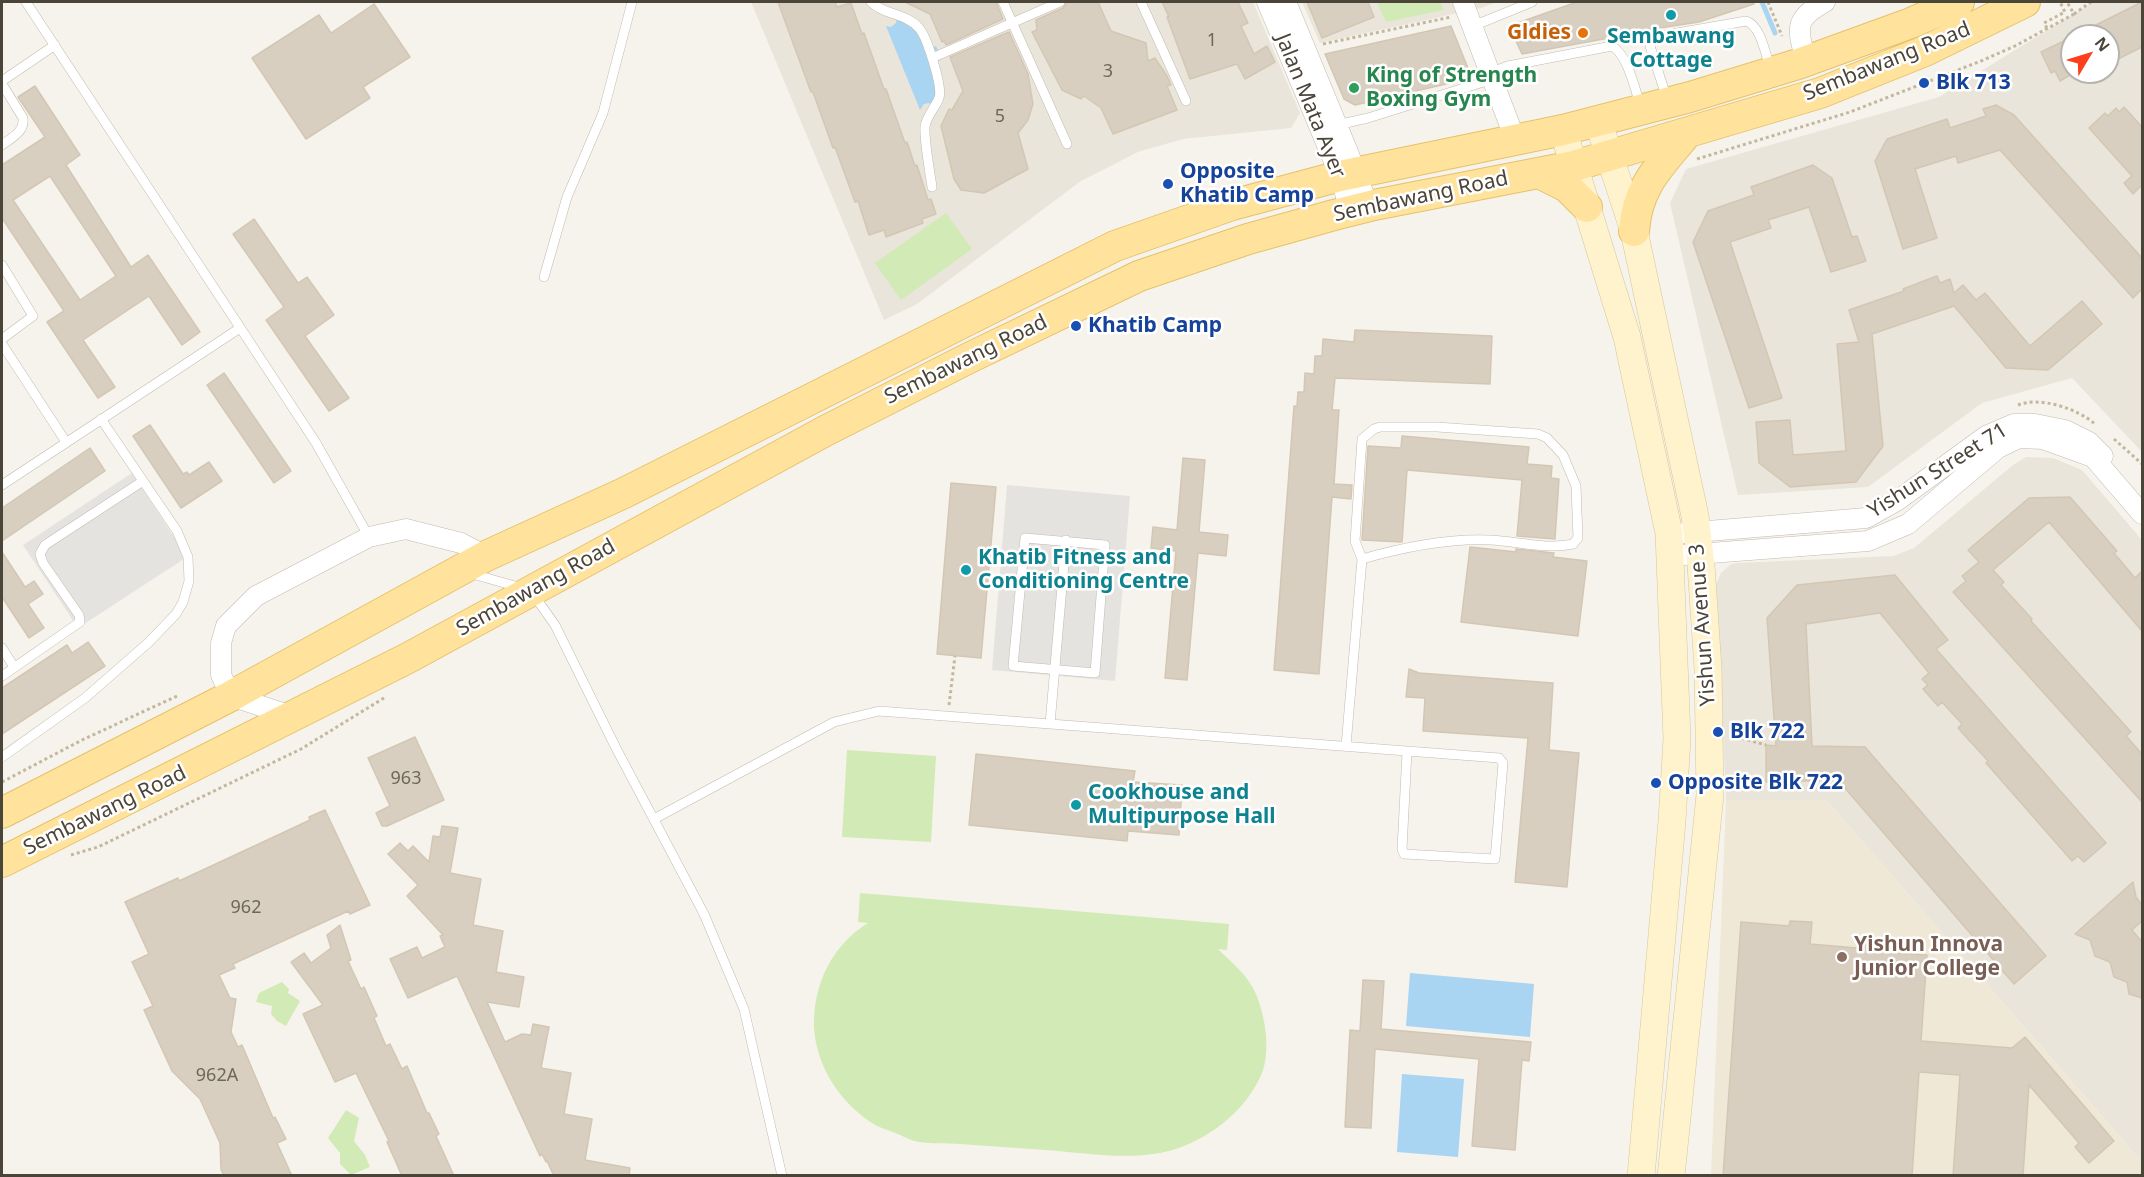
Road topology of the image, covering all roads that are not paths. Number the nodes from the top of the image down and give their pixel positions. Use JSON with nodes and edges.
{"nodes":[{"id":1,"x":26,"y":2,"type":"edge"},
{"id":2,"x":632,"y":2,"type":"edge"},
{"id":3,"x":871,"y":2,"type":"edge"},
{"id":4,"x":1003,"y":2,"type":"edge"},
{"id":5,"x":1060,"y":2,"type":"edge"},
{"id":6,"x":1141,"y":2,"type":"edge"},
{"id":7,"x":1267,"y":2,"type":"edge"},
{"id":8,"x":1286,"y":2,"type":"edge"},
{"id":9,"x":1532,"y":2,"type":"edge"},
{"id":10,"x":1825,"y":2,"type":"edge"},
{"id":11,"x":1959,"y":2,"type":"edge"},
{"id":12,"x":2025,"y":2,"type":"edge"},
{"id":13,"x":1468,"y":14,"type":"edge"},
{"id":14,"x":1012,"y":23,"type":"junction"},
{"id":15,"x":55,"y":45,"type":"junction"},
{"id":16,"x":1796,"y":53,"type":"junction"},
{"id":17,"x":932,"y":58,"type":"junction"},
{"id":18,"x":1771,"y":72,"type":"junction"},
{"id":19,"x":1492,"y":76,"type":"junction"},
{"id":20,"x":2,"y":83,"type":"edge"},
{"id":21,"x":1186,"y":101,"type":"dead end"},
{"id":22,"x":1655,"y":106,"type":"junction"},
{"id":23,"x":1598,"y":122,"type":"junction"},
{"id":24,"x":1328,"y":127,"type":"junction"},
{"id":25,"x":1563,"y":130,"type":"junction"},
{"id":26,"x":1687,"y":133,"type":"junction"},
{"id":27,"x":1515,"y":139,"type":"junction"},
{"id":28,"x":1067,"y":144,"type":"dead end"},
{"id":29,"x":2,"y":145,"type":"edge"},
{"id":30,"x":1608,"y":155,"type":"junction"},
{"id":31,"x":1574,"y":166,"type":"junction"},
{"id":32,"x":1539,"y":173,"type":"junction"},
{"id":33,"x":1348,"y":174,"type":"junction"},
{"id":34,"x":932,"y":188,"type":"dead end"},
{"id":35,"x":1587,"y":207,"type":"junction"},
{"id":36,"x":1359,"y":208,"type":"junction"},
{"id":37,"x":1634,"y":231,"type":"junction"},
{"id":38,"x":2,"y":265,"type":"edge"},
{"id":39,"x":544,"y":278,"type":"dead end"},
{"id":40,"x":240,"y":328,"type":"junction"},
{"id":41,"x":2,"y":341,"type":"edge"},
{"id":42,"x":101,"y":419,"type":"junction"},
{"id":43,"x":66,"y":442,"type":"junction"},
{"id":44,"x":143,"y":481,"type":"junction"},
{"id":45,"x":2,"y":485,"type":"edge"},
{"id":46,"x":2142,"y":498,"type":"edge"},
{"id":47,"x":1892,"y":504,"type":"junction"},
{"id":48,"x":2142,"y":514,"type":"edge"},
{"id":49,"x":1908,"y":524,"type":"junction"},
{"id":50,"x":369,"y":537,"type":"junction"},
{"id":51,"x":1066,"y":540,"type":"junction"},
{"id":52,"x":1698,"y":543,"type":"junction"},
{"id":53,"x":1670,"y":544,"type":"junction"},
{"id":54,"x":486,"y":556,"type":"junction"},
{"id":55,"x":1362,"y":559,"type":"junction"},
{"id":56,"x":460,"y":570,"type":"junction"},
{"id":57,"x":530,"y":591,"type":"junction"},
{"id":58,"x":2,"y":648,"type":"edge"},
{"id":59,"x":14,"y":668,"type":"junction"},
{"id":60,"x":1055,"y":670,"type":"junction"},
{"id":61,"x":2,"y":676,"type":"edge"},
{"id":62,"x":231,"y":696,"type":"junction"},
{"id":63,"x":294,"y":717,"type":"junction"},
{"id":64,"x":1050,"y":724,"type":"junction"},
{"id":65,"x":1346,"y":747,"type":"junction"},
{"id":66,"x":1407,"y":752,"type":"junction"},
{"id":67,"x":2,"y":757,"type":"edge"},
{"id":68,"x":2,"y":813,"type":"edge"},
{"id":69,"x":654,"y":819,"type":"junction"},
{"id":70,"x":2,"y":862,"type":"edge"},
{"id":71,"x":782,"y":1176,"type":"edge"},
{"id":72,"x":1641,"y":1176,"type":"edge"},
{"id":73,"x":1671,"y":1176,"type":"edge"}],
"edges":[{"from":1,"to":15,"type":"lane"},
{"from":2,"to":39,"type":"lane"},
{"from":3,"to":17,"type":"lane"},
{"from":4,"to":14,"type":"lane"},
{"from":5,"to":14,"type":"lane"},
{"from":6,"to":21,"type":"lane"},
{"from":7,"to":24,"type":"street","name":"Jalan Mata Ayer"},
{"from":8,"to":24,"type":"street","name":"Jalan Mata Ayer"},
{"from":9,"to":13,"type":"lane"},
{"from":10,"to":16,"type":"street"},
{"from":11,"to":16,"type":"main road","name":"Sembawang Road"},
{"from":12,"to":26,"type":"main road","name":"Sembawang Road"},
{"from":13,"to":19,"type":"street"},
{"from":14,"to":17,"type":"lane"},
{"from":14,"to":28,"type":"lane"},
{"from":15,"to":20,"type":"lane"},
{"from":15,"to":40,"type":"lane"},
{"from":16,"to":18,"type":"main road","name":"Sembawang Road"},
{"from":17,"to":34,"type":"lane"},
{"from":18,"to":22,"type":"main road","name":"Sembawang Road"},
{"from":18,"to":22,"type":"lane"},
{"from":19,"to":22,"type":"lane"},
{"from":19,"to":24,"type":"lane"},
{"from":19,"to":27,"type":"street"},
{"from":20,"to":29,"type":"lane"},
{"from":22,"to":23,"type":"main road","name":"Sembawang Road"},
{"from":23,"to":25,"type":"main road","name":"Sembawang Road"},
{"from":23,"to":30,"type":"main road","name":"Yishun Avenue 3"},
{"from":24,"to":33,"type":"street","name":"Jalan Mata Ayer"},
{"from":25,"to":27,"type":"main road","name":"Sembawang Road"},
{"from":25,"to":31,"type":"main road","name":"Yishun Avenue 3"},
{"from":26,"to":30,"type":"main road","name":"Sembawang Road"},
{"from":26,"to":37,"type":"main road"},
{"from":27,"to":33,"type":"main road","name":"Sembawang Road"},
{"from":30,"to":31,"type":"main road","name":"Sembawang Road"},
{"from":30,"to":37,"type":"main road","name":"Yishun Avenue 3"},
{"from":31,"to":32,"type":"main road","name":"Sembawang Road"},
{"from":31,"to":35,"type":"main road","name":"Yishun Avenue 3"},
{"from":32,"to":35,"type":"main road"},
{"from":32,"to":36,"type":"main road","name":"Sembawang Road"},
{"from":33,"to":36,"type":"street","name":"Jalan Mata Ayer"},
{"from":33,"to":54,"type":"main road","name":"Sembawang Road"},
{"from":35,"to":53,"type":"main road","name":"Yishun Avenue 3"},
{"from":36,"to":57,"type":"main road","name":"Sembawang Road"},
{"from":37,"to":52,"type":"main road","name":"Yishun Avenue 3"},
{"from":38,"to":41,"type":"lane"},
{"from":40,"to":42,"type":"lane"},
{"from":40,"to":50,"type":"lane"},
{"from":41,"to":43,"type":"lane"},
{"from":42,"to":43,"type":"lane"},
{"from":42,"to":44,"type":"lane"},
{"from":43,"to":45,"type":"lane"},
{"from":44,"to":59,"type":"lane"},
{"from":44,"to":67,"type":"lane"},
{"from":46,"to":47,"type":"street","name":"Yishun Street 71"},
{"from":47,"to":49,"type":"street"},
{"from":47,"to":52,"type":"street","name":"Yishun Street 71"},
{"from":48,"to":49,"type":"street","name":"Yishun Street 71"},
{"from":49,"to":52,"type":"street","name":"Yishun Street 71"},
{"from":50,"to":54,"type":"street"},
{"from":50,"to":62,"type":"street"},
{"from":51,"to":60,"type":"lane"},
{"from":51,"to":60,"type":"lane"},
{"from":51,"to":60,"type":"lane"},
{"from":52,"to":53,"type":"street","name":"Yishun Street 71"},
{"from":52,"to":73,"type":"main road","name":"Yishun Avenue 3"},
{"from":53,"to":72,"type":"main road","name":"Yishun Avenue 3"},
{"from":54,"to":56,"type":"main road","name":"Sembawang Road"},
{"from":55,"to":55,"type":"lane"},
{"from":55,"to":65,"type":"lane"},
{"from":56,"to":57,"type":"lane"},
{"from":56,"to":62,"type":"main road","name":"Sembawang Road"},
{"from":57,"to":63,"type":"main road","name":"Sembawang Road"},
{"from":57,"to":69,"type":"lane"},
{"from":58,"to":59,"type":"lane"},
{"from":59,"to":61,"type":"lane"},
{"from":60,"to":64,"type":"lane"},
{"from":62,"to":63,"type":"street"},
{"from":62,"to":68,"type":"main road","name":"Sembawang Road"},
{"from":63,"to":70,"type":"main road","name":"Sembawang Road"},
{"from":64,"to":65,"type":"lane"},
{"from":64,"to":69,"type":"lane"},
{"from":65,"to":66,"type":"lane"},
{"from":66,"to":66,"type":"lane"},
{"from":69,"to":71,"type":"lane"}]}
